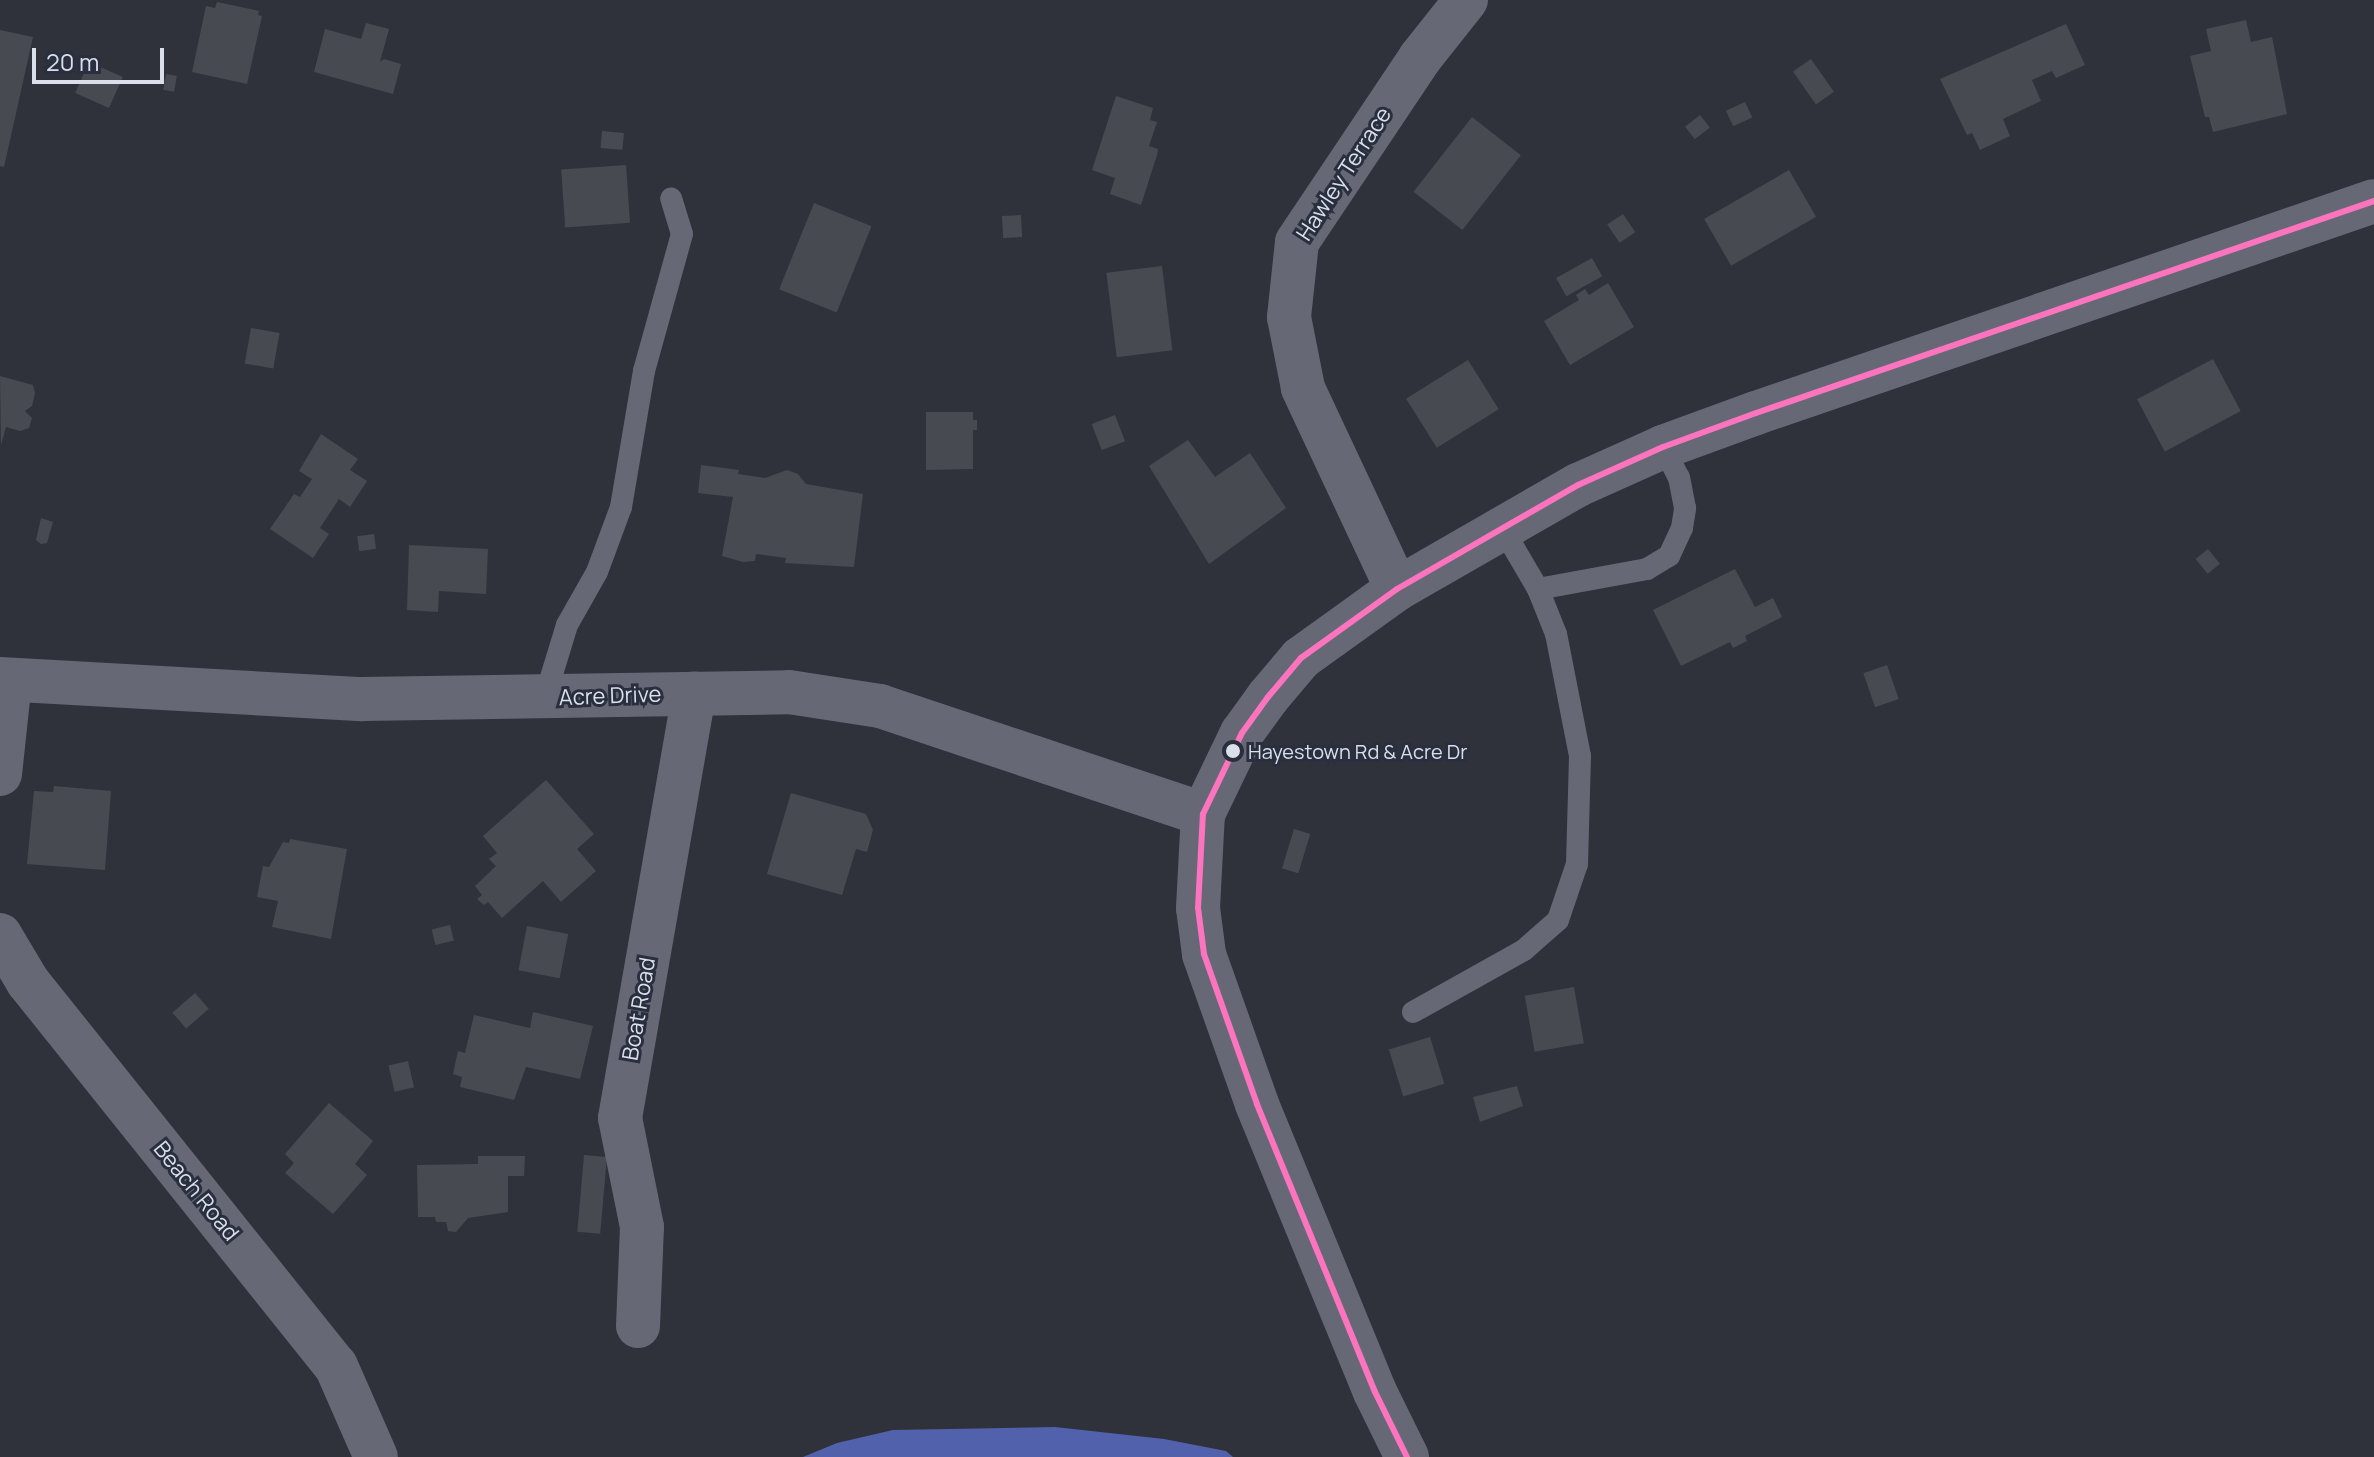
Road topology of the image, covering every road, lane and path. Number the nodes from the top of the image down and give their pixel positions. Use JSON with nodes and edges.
{"nodes":[{"id":1,"x":1466,"y":0,"type":"edge"},
{"id":2,"x":671,"y":199,"type":"dead end"},
{"id":3,"x":2374,"y":201,"type":"edge"},
{"id":4,"x":1663,"y":447,"type":"junction"},
{"id":5,"x":1501,"y":526,"type":"junction"},
{"id":6,"x":1397,"y":589,"type":"junction"},
{"id":7,"x":1538,"y":589,"type":"junction"},
{"id":8,"x":5,"y":680,"type":"edge"},
{"id":9,"x":694,"y":693,"type":"junction"},
{"id":10,"x":545,"y":697,"type":"junction"},
{"id":11,"x":0,"y":774,"type":"edge"},
{"id":12,"x":1203,"y":814,"type":"junction"},
{"id":13,"x":0,"y":935,"type":"edge"},
{"id":14,"x":1413,"y":1012,"type":"dead end"},
{"id":15,"x":638,"y":1326,"type":"dead end"},
{"id":16,"x":376,"y":1457,"type":"edge"},
{"id":17,"x":1407,"y":1457,"type":"edge"}],
"edges":[{"from":1,"to":6,"type":"street","name":"Hawley Terrace"},
{"from":2,"to":10,"type":"lane"},
{"from":3,"to":4,"type":"street"},
{"from":4,"to":5,"type":"street"},
{"from":4,"to":7,"type":"lane"},
{"from":5,"to":6,"type":"street"},
{"from":5,"to":7,"type":"lane"},
{"from":6,"to":12,"type":"street"},
{"from":7,"to":14,"type":"lane"},
{"from":8,"to":10,"type":"street","name":"Acre Drive"},
{"from":8,"to":11,"type":"street"},
{"from":9,"to":10,"type":"street","name":"Acre Drive"},
{"from":9,"to":12,"type":"street","name":"Acre Drive"},
{"from":9,"to":15,"type":"street","name":"Boat Road"},
{"from":12,"to":17,"type":"street"},
{"from":13,"to":16,"type":"street","name":"Beach Road"}]}
